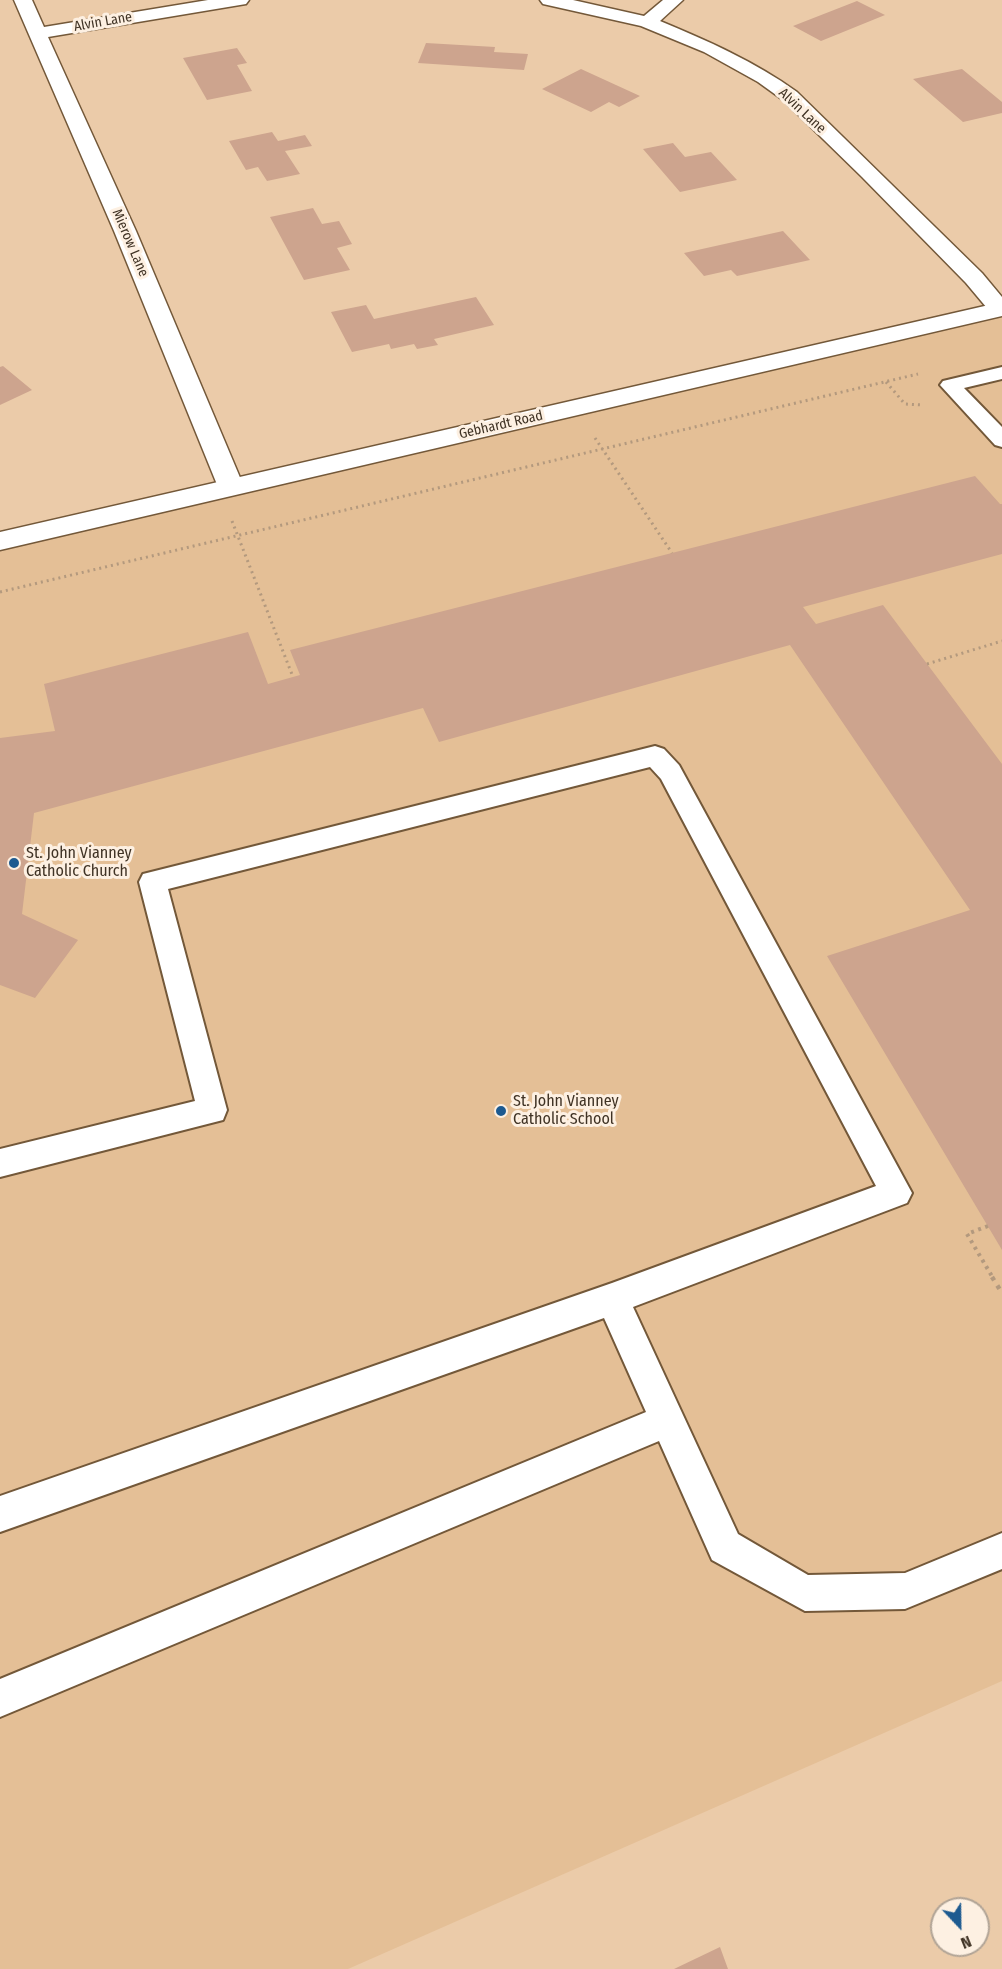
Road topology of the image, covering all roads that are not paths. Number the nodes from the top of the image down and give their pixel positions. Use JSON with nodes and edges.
{"nodes":[{"id":1,"x":23,"y":0,"type":"edge"},
{"id":2,"x":240,"y":0,"type":"edge"},
{"id":3,"x":549,"y":0,"type":"edge"},
{"id":4,"x":674,"y":0,"type":"edge"},
{"id":5,"x":647,"y":22,"type":"junction"},
{"id":6,"x":38,"y":33,"type":"junction"},
{"id":7,"x":1001,"y":309,"type":"edge"},
{"id":8,"x":1002,"y":373,"type":"edge"},
{"id":9,"x":1002,"y":440,"type":"edge"},
{"id":10,"x":225,"y":489,"type":"junction"},
{"id":11,"x":0,"y":541,"type":"edge"},
{"id":12,"x":0,"y":1163,"type":"edge"},
{"id":13,"x":612,"y":1299,"type":"junction"},
{"id":14,"x":667,"y":1420,"type":"junction"},
{"id":15,"x":0,"y":1514,"type":"edge"},
{"id":16,"x":1002,"y":1551,"type":"edge"},
{"id":17,"x":0,"y":1698,"type":"edge"}],
"edges":[{"from":1,"to":6,"type":"street","name":"Mierow Lane"},
{"from":2,"to":6,"type":"street","name":"Alvin Lane"},
{"from":3,"to":5,"type":"street","name":"Alvin Lane"},
{"from":4,"to":5,"type":"street"},
{"from":5,"to":7,"type":"street","name":"Alvin Lane"},
{"from":6,"to":10,"type":"street","name":"Mierow Lane"},
{"from":7,"to":10,"type":"street","name":"Gebhardt Road"},
{"from":8,"to":9,"type":"lane"},
{"from":10,"to":11,"type":"street","name":"Gebhardt Road"},
{"from":12,"to":13,"type":"lane"},
{"from":13,"to":14,"type":"lane"},
{"from":13,"to":15,"type":"lane"},
{"from":14,"to":16,"type":"lane"},
{"from":14,"to":17,"type":"lane"}]}
